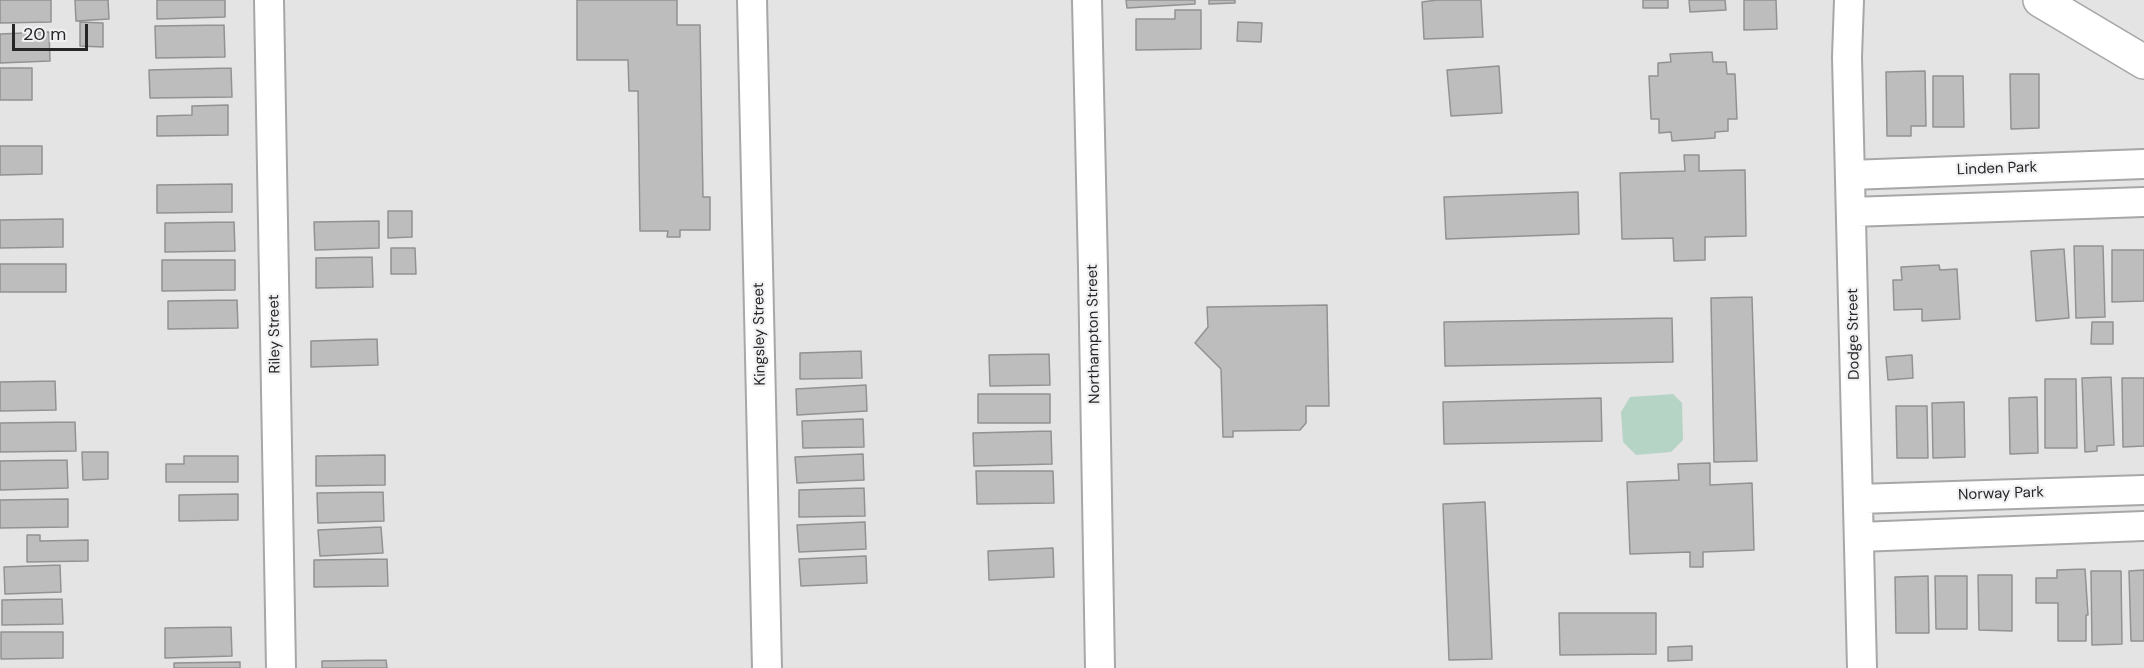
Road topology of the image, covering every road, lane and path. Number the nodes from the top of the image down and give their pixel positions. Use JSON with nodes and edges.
{"nodes":[{"id":1,"x":269,"y":0,"type":"edge"},
{"id":2,"x":752,"y":0,"type":"edge"},
{"id":3,"x":1087,"y":0,"type":"edge"},
{"id":4,"x":1849,"y":0,"type":"edge"},
{"id":5,"x":2040,"y":0,"type":"edge"},
{"id":6,"x":2144,"y":62,"type":"edge"},
{"id":7,"x":2144,"y":164,"type":"edge"},
{"id":8,"x":1850,"y":175,"type":"junction"},
{"id":9,"x":2144,"y":202,"type":"edge"},
{"id":10,"x":1851,"y":212,"type":"junction"},
{"id":11,"x":2144,"y":490,"type":"edge"},
{"id":12,"x":1858,"y":499,"type":"junction"},
{"id":13,"x":2144,"y":526,"type":"edge"},
{"id":14,"x":1859,"y":537,"type":"junction"},
{"id":15,"x":281,"y":668,"type":"edge"},
{"id":16,"x":767,"y":668,"type":"edge"},
{"id":17,"x":1100,"y":668,"type":"edge"},
{"id":18,"x":1862,"y":668,"type":"edge"}],
"edges":[{"from":1,"to":15,"type":"street","name":"Riley Street"},
{"from":2,"to":16,"type":"street","name":"Kingsley Street"},
{"from":3,"to":17,"type":"street","name":"Northampton Street"},
{"from":4,"to":8,"type":"street","name":"Dodge Street"},
{"from":5,"to":6,"type":"highway"},
{"from":7,"to":8,"type":"street","name":"Linden Park"},
{"from":8,"to":10,"type":"street","name":"Dodge Street"},
{"from":9,"to":10,"type":"street"},
{"from":10,"to":12,"type":"street","name":"Dodge Street"},
{"from":11,"to":12,"type":"street","name":"Norway Park"},
{"from":12,"to":14,"type":"street","name":"Dodge Street"},
{"from":13,"to":14,"type":"street"},
{"from":14,"to":18,"type":"street","name":"Dodge Street"}]}
